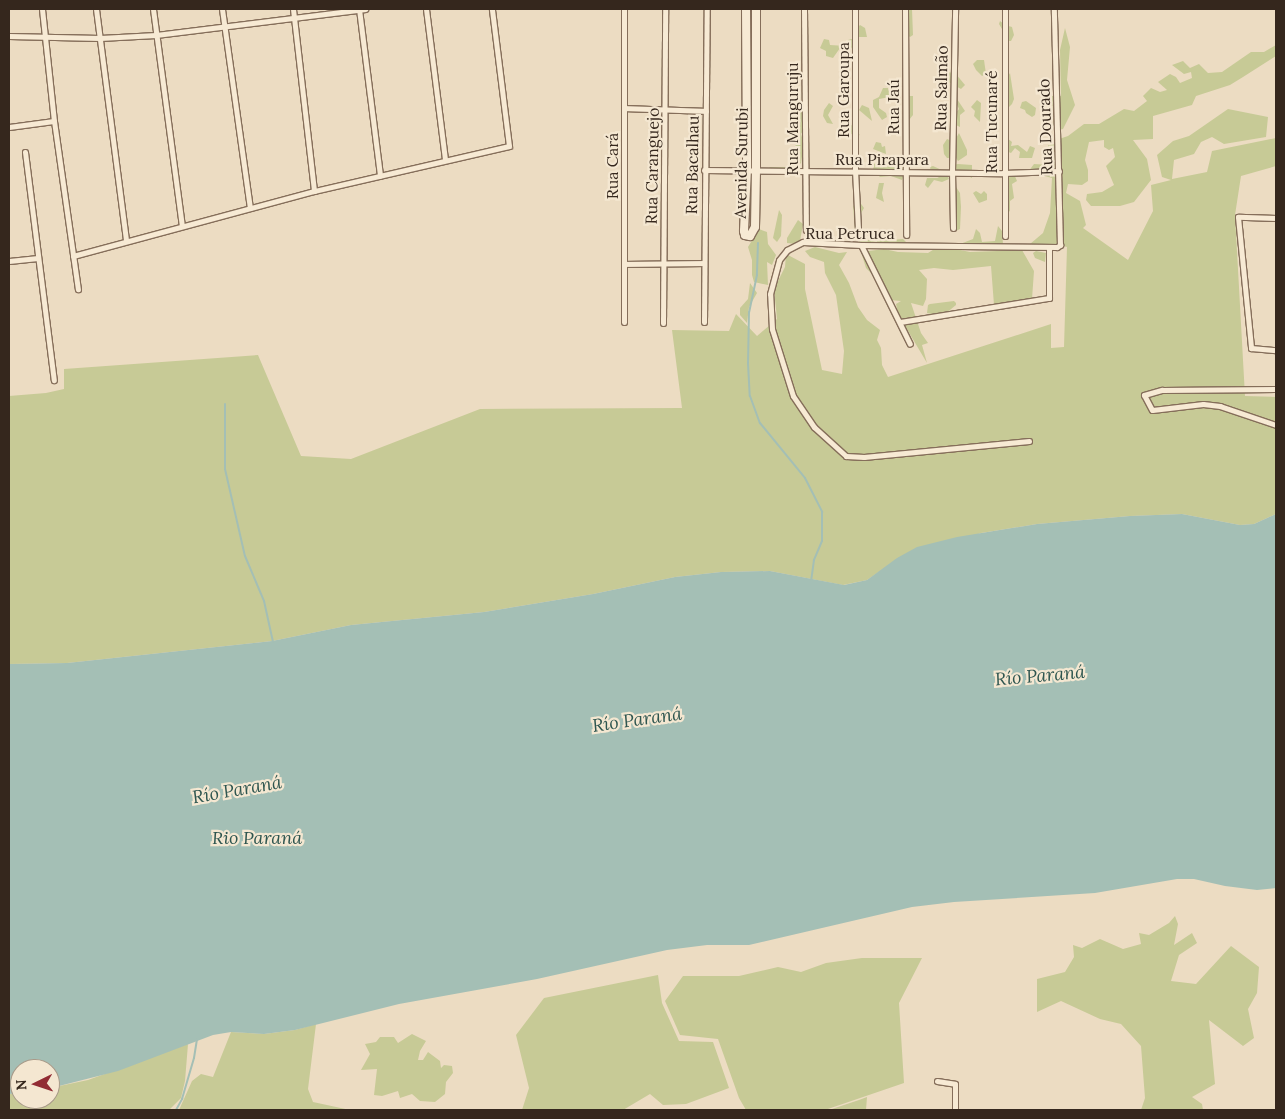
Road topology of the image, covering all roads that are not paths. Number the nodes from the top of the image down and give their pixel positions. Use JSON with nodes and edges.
{"nodes":[{"id":1,"x":42,"y":9,"type":"edge"},
{"id":2,"x":96,"y":9,"type":"edge"},
{"id":3,"x":153,"y":9,"type":"edge"},
{"id":4,"x":222,"y":9,"type":"edge"},
{"id":5,"x":293,"y":9,"type":"edge"},
{"id":6,"x":361,"y":9,"type":"edge"},
{"id":7,"x":426,"y":9,"type":"edge"},
{"id":8,"x":492,"y":9,"type":"edge"},
{"id":9,"x":624,"y":9,"type":"edge"},
{"id":10,"x":665,"y":9,"type":"edge"},
{"id":11,"x":707,"y":9,"type":"edge"},
{"id":12,"x":746,"y":9,"type":"edge"},
{"id":13,"x":756,"y":9,"type":"edge"},
{"id":14,"x":804,"y":9,"type":"edge"},
{"id":15,"x":855,"y":9,"type":"edge"},
{"id":16,"x":905,"y":9,"type":"edge"},
{"id":17,"x":955,"y":9,"type":"edge"},
{"id":18,"x":1005,"y":9,"type":"edge"},
{"id":19,"x":1054,"y":9,"type":"edge"},
{"id":20,"x":294,"y":17,"type":"junction"},
{"id":21,"x":224,"y":27,"type":"junction"},
{"id":22,"x":156,"y":35,"type":"junction"},
{"id":23,"x":9,"y":36,"type":"edge"},
{"id":24,"x":46,"y":37,"type":"junction"},
{"id":25,"x":100,"y":38,"type":"junction"},
{"id":26,"x":625,"y":108,"type":"junction"},
{"id":27,"x":665,"y":109,"type":"junction"},
{"id":28,"x":706,"y":111,"type":"junction"},
{"id":29,"x":54,"y":121,"type":"junction"},
{"id":30,"x":9,"y":127,"type":"edge"},
{"id":31,"x":25,"y":152,"type":"dead end"},
{"id":32,"x":445,"y":160,"type":"junction"},
{"id":33,"x":747,"y":169,"type":"junction"},
{"id":34,"x":704,"y":170,"type":"junction"},
{"id":35,"x":756,"y":170,"type":"junction"},
{"id":36,"x":855,"y":170,"type":"junction"},
{"id":37,"x":906,"y":171,"type":"junction"},
{"id":38,"x":1059,"y":171,"type":"junction"},
{"id":39,"x":805,"y":172,"type":"junction"},
{"id":40,"x":952,"y":172,"type":"junction"},
{"id":41,"x":1003,"y":173,"type":"junction"},
{"id":42,"x":380,"y":176,"type":"junction"},
{"id":43,"x":314,"y":191,"type":"junction"},
{"id":44,"x":250,"y":208,"type":"junction"},
{"id":45,"x":1276,"y":218,"type":"edge"},
{"id":46,"x":182,"y":226,"type":"junction"},
{"id":47,"x":954,"y":228,"type":"dead end"},
{"id":48,"x":806,"y":230,"type":"dead end"},
{"id":49,"x":858,"y":230,"type":"dead end"},
{"id":50,"x":906,"y":235,"type":"dead end"},
{"id":51,"x":1005,"y":236,"type":"dead end"},
{"id":52,"x":126,"y":241,"type":"junction"},
{"id":53,"x":861,"y":245,"type":"junction"},
{"id":54,"x":1060,"y":245,"type":"joint"},
{"id":55,"x":1049,"y":247,"type":"junction"},
{"id":56,"x":73,"y":256,"type":"junction"},
{"id":57,"x":38,"y":258,"type":"junction"},
{"id":58,"x":9,"y":261,"type":"edge"},
{"id":59,"x":663,"y":263,"type":"junction"},
{"id":60,"x":704,"y":263,"type":"junction"},
{"id":61,"x":624,"y":264,"type":"junction"},
{"id":62,"x":78,"y":289,"type":"dead end"},
{"id":63,"x":624,"y":322,"type":"dead end"},
{"id":64,"x":704,"y":322,"type":"dead end"},
{"id":65,"x":900,"y":322,"type":"junction"},
{"id":66,"x":663,"y":323,"type":"dead end"},
{"id":67,"x":910,"y":344,"type":"dead end"},
{"id":68,"x":1276,"y":350,"type":"edge"},
{"id":69,"x":54,"y":380,"type":"dead end"},
{"id":70,"x":1276,"y":389,"type":"edge"},
{"id":71,"x":1276,"y":425,"type":"edge"},
{"id":72,"x":1028,"y":441,"type":"dead end"},
{"id":73,"x":937,"y":1081,"type":"dead end"},
{"id":74,"x":955,"y":1110,"type":"edge"}],
"edges":[{"from":1,"to":24,"type":"street"},
{"from":2,"to":25,"type":"street"},
{"from":3,"to":22,"type":"street"},
{"from":4,"to":21,"type":"street"},
{"from":5,"to":20,"type":"street"},
{"from":6,"to":20,"type":"street"},
{"from":6,"to":42,"type":"street"},
{"from":7,"to":32,"type":"street"},
{"from":8,"to":32,"type":"street"},
{"from":9,"to":26,"type":"street","name":"Rua Cará"},
{"from":10,"to":27,"type":"street","name":"Rua Caranguejo"},
{"from":11,"to":28,"type":"street","name":"Rua Bacalhau"},
{"from":12,"to":33,"type":"street","name":"Avenida Surubi"},
{"from":13,"to":35,"type":"street","name":"Avenida Surubi"},
{"from":14,"to":39,"type":"street","name":"Rua Manguruju"},
{"from":15,"to":36,"type":"street","name":"Rua Garoupa"},
{"from":16,"to":37,"type":"street","name":"Rua Jaú"},
{"from":17,"to":40,"type":"street","name":"Rua Salmão"},
{"from":18,"to":41,"type":"street","name":"Rua Tucunaré"},
{"from":19,"to":38,"type":"street","name":"Rua Dourado"},
{"from":20,"to":21,"type":"street"},
{"from":20,"to":43,"type":"street"},
{"from":21,"to":22,"type":"street"},
{"from":21,"to":44,"type":"street"},
{"from":22,"to":25,"type":"street"},
{"from":22,"to":46,"type":"street"},
{"from":23,"to":24,"type":"street"},
{"from":24,"to":25,"type":"street"},
{"from":24,"to":29,"type":"street"},
{"from":25,"to":52,"type":"street"},
{"from":26,"to":27,"type":"street"},
{"from":26,"to":61,"type":"street","name":"Rua Cará"},
{"from":27,"to":28,"type":"street"},
{"from":27,"to":59,"type":"street","name":"Rua Caranguejo"},
{"from":28,"to":34,"type":"street","name":"Rua Bacalhau"},
{"from":29,"to":30,"type":"street"},
{"from":29,"to":56,"type":"street"},
{"from":31,"to":57,"type":"street"},
{"from":32,"to":42,"type":"street"},
{"from":33,"to":34,"type":"street","name":"Rua Pirapara"},
{"from":33,"to":35,"type":"street","name":"Rua Pirapara"},
{"from":33,"to":35,"type":"street","name":"Avenida Surubi"},
{"from":34,"to":60,"type":"street","name":"Rua Bacalhau"},
{"from":35,"to":39,"type":"street","name":"Rua Pirapara"},
{"from":36,"to":37,"type":"street","name":"Rua Pirapara"},
{"from":36,"to":39,"type":"street","name":"Rua Pirapara"},
{"from":36,"to":49,"type":"street","name":"Rua Garoupa"},
{"from":37,"to":40,"type":"street","name":"Rua Pirapara"},
{"from":37,"to":50,"type":"street","name":"Rua Jaú"},
{"from":38,"to":41,"type":"street","name":"Rua Pirapara"},
{"from":38,"to":54,"type":"street","name":"Rua Dourado"},
{"from":39,"to":48,"type":"street","name":"Rua Manguruju"},
{"from":40,"to":41,"type":"street","name":"Rua Pirapara"},
{"from":40,"to":47,"type":"street","name":"Rua Salmão"},
{"from":41,"to":51,"type":"street","name":"Rua Tucunaré"},
{"from":42,"to":43,"type":"street"},
{"from":43,"to":44,"type":"street"},
{"from":44,"to":46,"type":"street"},
{"from":45,"to":68,"type":"street"},
{"from":46,"to":52,"type":"street"},
{"from":52,"to":56,"type":"street"},
{"from":53,"to":55,"type":"street","name":"Rua Petruca"},
{"from":53,"to":65,"type":"street"},
{"from":53,"to":72,"type":"street","name":"Rua Petruca"},
{"from":54,"to":55,"type":"street","name":"Rua Petruca"},
{"from":55,"to":65,"type":"street"},
{"from":56,"to":62,"type":"street"},
{"from":57,"to":58,"type":"street"},
{"from":57,"to":69,"type":"street"},
{"from":59,"to":60,"type":"street"},
{"from":59,"to":61,"type":"street"},
{"from":59,"to":66,"type":"street","name":"Rua Caranguejo"},
{"from":60,"to":64,"type":"street","name":"Rua Bacalhau"},
{"from":61,"to":63,"type":"street","name":"Rua Cará"},
{"from":65,"to":67,"type":"street"},
{"from":70,"to":71,"type":"street"},
{"from":73,"to":74,"type":"street"}]}
